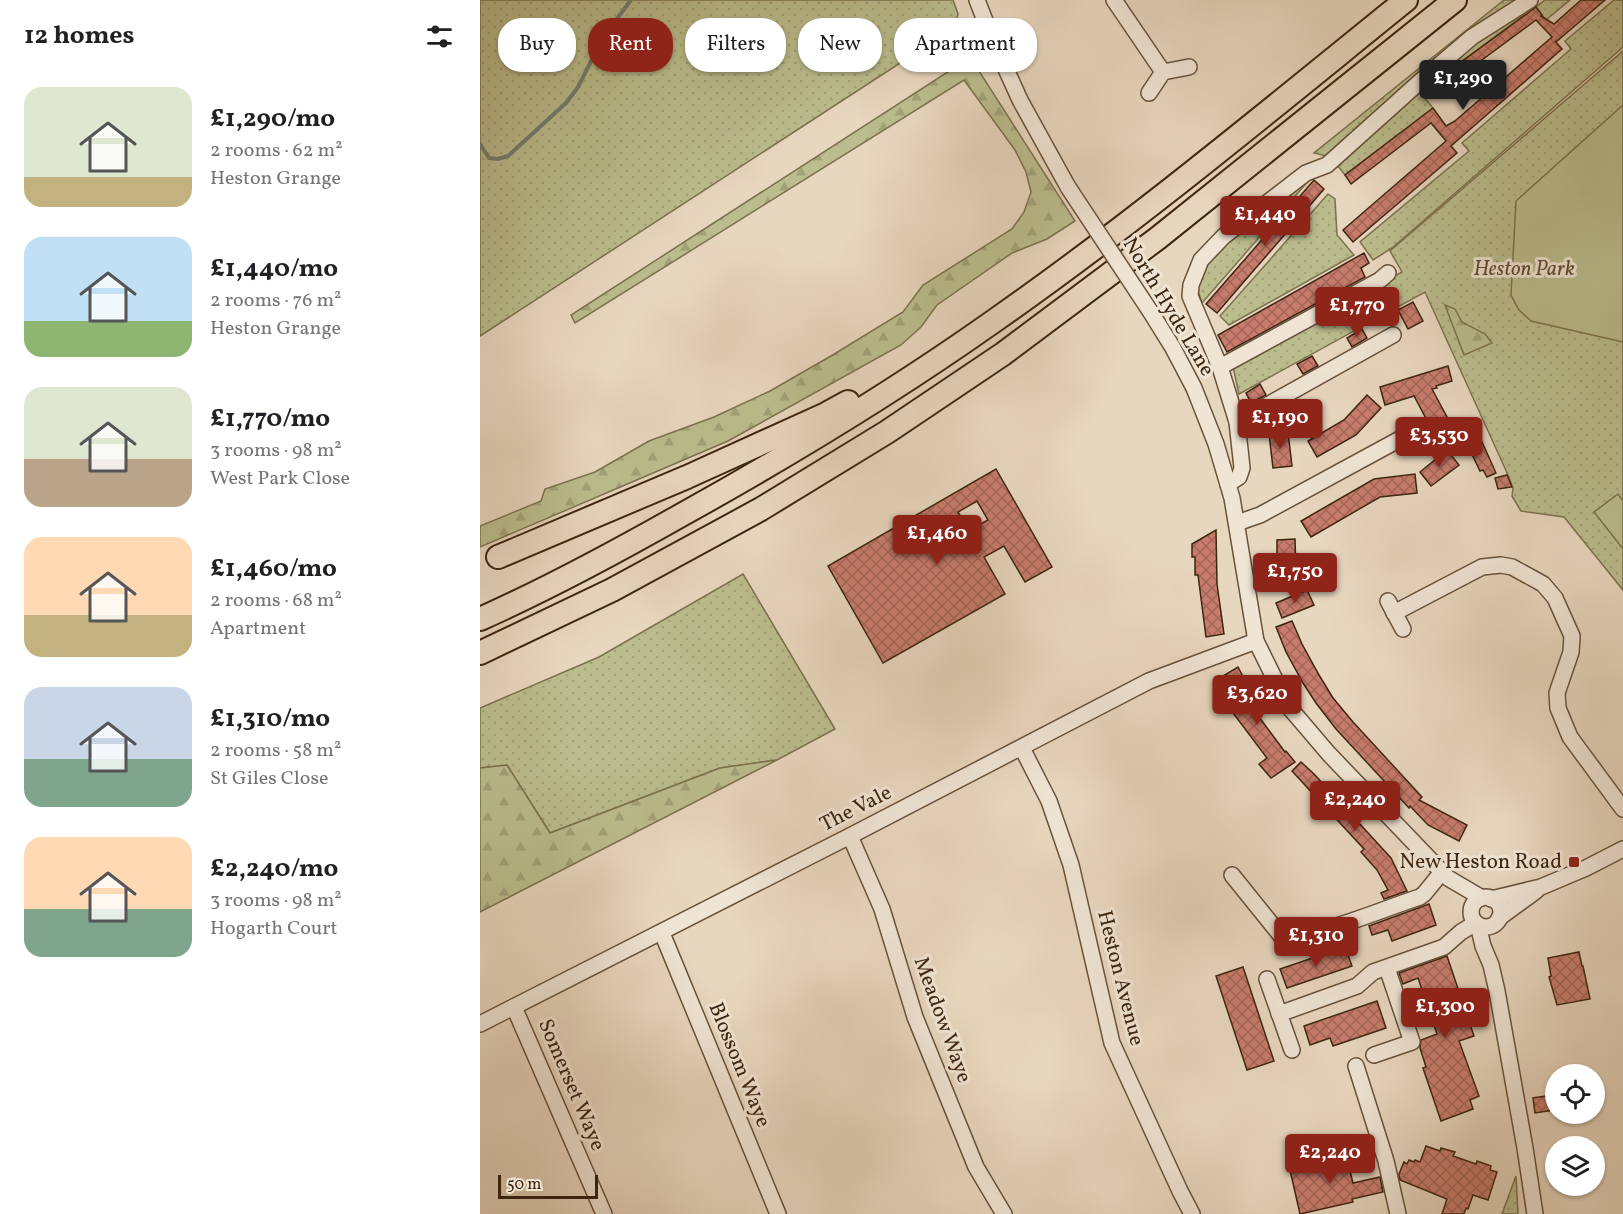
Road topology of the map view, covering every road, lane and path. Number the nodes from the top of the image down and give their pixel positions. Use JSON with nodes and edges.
{"nodes":[{"id":1,"x":977,"y":0,"type":"edge"},
{"id":2,"x":1114,"y":0,"type":"edge"},
{"id":3,"x":1406,"y":0,"type":"edge"},
{"id":4,"x":1455,"y":0,"type":"edge"},
{"id":5,"x":1530,"y":0,"type":"edge"},
{"id":6,"x":1189,"y":67,"type":"dead end"},
{"id":7,"x":1163,"y":72,"type":"junction"},
{"id":8,"x":1149,"y":93,"type":"dead end"},
{"id":9,"x":1388,"y":273,"type":"dead end"},
{"id":10,"x":994,"y":321,"type":"junction"},
{"id":11,"x":1393,"y":335,"type":"dead end"},
{"id":12,"x":1220,"y":367,"type":"junction"},
{"id":13,"x":1237,"y":422,"type":"junction"},
{"id":14,"x":1400,"y":439,"type":"dead end"},
{"id":15,"x":1228,"y":484,"type":"junction"},
{"id":16,"x":1237,"y":523,"type":"junction"},
{"id":17,"x":498,"y":557,"type":"dead end"},
{"id":18,"x":480,"y":619,"type":"edge"},
{"id":19,"x":1403,"y":629,"type":"dead end"},
{"id":20,"x":1256,"y":641,"type":"junction"},
{"id":21,"x":480,"y":653,"type":"edge"},
{"id":22,"x":1022,"y":748,"type":"junction"},
{"id":23,"x":1623,"y":808,"type":"edge"},
{"id":24,"x":850,"y":836,"type":"junction"},
{"id":25,"x":1623,"y":849,"type":"edge"},
{"id":26,"x":1232,"y":875,"type":"dead end"},
{"id":27,"x":1445,"y":875,"type":"junction"},
{"id":28,"x":1541,"y":888,"type":"junction"},
{"id":29,"x":1487,"y":899,"type":"junction"},
{"id":30,"x":1475,"y":920,"type":"junction"},
{"id":31,"x":1498,"y":920,"type":"junction"},
{"id":32,"x":662,"y":933,"type":"junction"},
{"id":33,"x":1491,"y":965,"type":"junction"},
{"id":34,"x":1386,"y":968,"type":"junction"},
{"id":35,"x":1267,"y":978,"type":"dead end"},
{"id":36,"x":514,"y":1007,"type":"junction"},
{"id":37,"x":1279,"y":1014,"type":"junction"},
{"id":38,"x":480,"y":1024,"type":"edge"},
{"id":39,"x":1292,"y":1050,"type":"dead end"},
{"id":40,"x":1374,"y":1055,"type":"dead end"},
{"id":41,"x":1356,"y":1066,"type":"dead end"},
{"id":42,"x":1533,"y":1212,"type":"edge"},
{"id":43,"x":604,"y":1214,"type":"edge"},
{"id":44,"x":778,"y":1214,"type":"edge"},
{"id":45,"x":1004,"y":1214,"type":"edge"},
{"id":46,"x":1192,"y":1214,"type":"edge"},
{"id":47,"x":1398,"y":1214,"type":"edge"}],
"edges":[{"from":1,"to":15,"type":"street","name":"North Hyde Lane","bridge":true},
{"from":2,"to":7,"type":"street"},
{"from":3,"to":10,"type":"highway"},
{"from":4,"to":21,"type":"highway"},
{"from":5,"to":12,"type":"street"},
{"from":6,"to":7,"type":"street"},
{"from":7,"to":8,"type":"street"},
{"from":9,"to":12,"type":"street"},
{"from":10,"to":17,"type":"highway"},
{"from":10,"to":18,"type":"highway"},
{"from":11,"to":13,"type":"street"},
{"from":12,"to":13,"type":"street"},
{"from":13,"to":15,"type":"street"},
{"from":14,"to":16,"type":"street"},
{"from":15,"to":16,"type":"street","name":"North Hyde Lane"},
{"from":16,"to":20,"type":"street","name":"North Hyde Lane"},
{"from":19,"to":23,"type":"street"},
{"from":20,"to":22,"type":"street","name":"The Vale"},
{"from":20,"to":27,"type":"street","name":"North Hyde Lane"},
{"from":22,"to":24,"type":"street","name":"The Vale"},
{"from":22,"to":46,"type":"street","name":"Heston Avenue"},
{"from":24,"to":32,"type":"street","name":"The Vale"},
{"from":24,"to":45,"type":"street","name":"Meadow Waye"},
{"from":25,"to":28,"type":"street"},
{"from":26,"to":27,"type":"street"},
{"from":27,"to":29,"type":"street","name":"North Hyde Lane"},
{"from":27,"to":30,"type":"street","name":"North Hyde Lane"},
{"from":28,"to":29,"type":"street"},
{"from":28,"to":31,"type":"street"},
{"from":29,"to":30,"type":"street"},
{"from":29,"to":31,"type":"street"},
{"from":30,"to":31,"type":"street"},
{"from":30,"to":33,"type":"street","name":"North Hyde Lane"},
{"from":30,"to":34,"type":"street"},
{"from":31,"to":33,"type":"street"},
{"from":32,"to":36,"type":"street","name":"The Vale"},
{"from":32,"to":44,"type":"street","name":"Blossom Waye"},
{"from":33,"to":42,"type":"street"},
{"from":34,"to":37,"type":"street"},
{"from":34,"to":40,"type":"street"},
{"from":35,"to":37,"type":"street"},
{"from":36,"to":38,"type":"street","name":"The Vale"},
{"from":36,"to":43,"type":"street","name":"Somerset Waye"},
{"from":37,"to":39,"type":"street"},
{"from":41,"to":47,"type":"street"}]}
